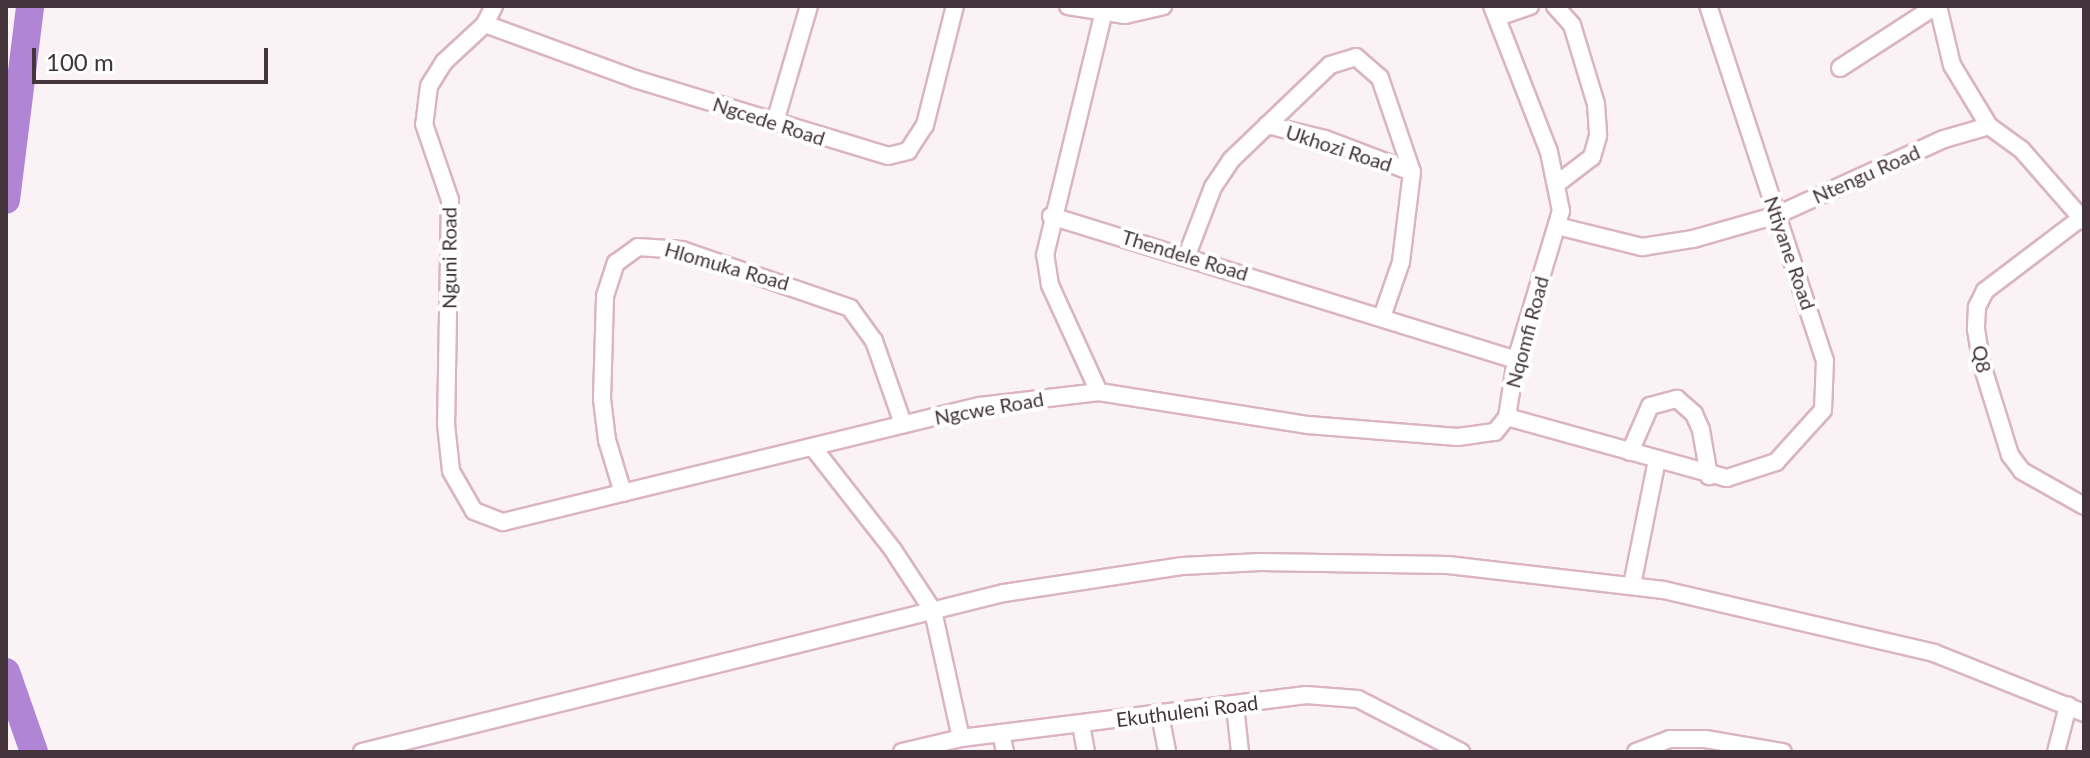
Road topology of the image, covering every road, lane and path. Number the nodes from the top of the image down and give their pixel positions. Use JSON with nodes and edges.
{"nodes":[{"id":1,"x":494,"y":6,"type":"edge"},
{"id":2,"x":809,"y":6,"type":"edge"},
{"id":3,"x":955,"y":6,"type":"edge"},
{"id":4,"x":1068,"y":6,"type":"edge"},
{"id":5,"x":1163,"y":6,"type":"edge"},
{"id":6,"x":1530,"y":6,"type":"edge"},
{"id":7,"x":1555,"y":6,"type":"edge"},
{"id":8,"x":1708,"y":6,"type":"edge"},
{"id":9,"x":1937,"y":6,"type":"edge"},
{"id":10,"x":1495,"y":12,"type":"edge"},
{"id":11,"x":1103,"y":15,"type":"junction"},
{"id":12,"x":485,"y":24,"type":"junction"},
{"id":13,"x":1840,"y":68,"type":"dead end"},
{"id":14,"x":775,"y":122,"type":"junction"},
{"id":15,"x":1267,"y":125,"type":"junction"},
{"id":16,"x":1989,"y":126,"type":"junction"},
{"id":17,"x":1412,"y":172,"type":"junction"},
{"id":18,"x":1558,"y":183,"type":"junction"},
{"id":19,"x":1777,"y":215,"type":"junction"},
{"id":20,"x":1051,"y":216,"type":"junction"},
{"id":21,"x":2082,"y":220,"type":"edge"},
{"id":22,"x":1557,"y":226,"type":"junction"},
{"id":23,"x":1187,"y":255,"type":"junction"},
{"id":24,"x":1382,"y":317,"type":"junction"},
{"id":25,"x":1516,"y":360,"type":"junction"},
{"id":26,"x":1099,"y":392,"type":"junction"},
{"id":27,"x":1507,"y":417,"type":"junction"},
{"id":28,"x":903,"y":424,"type":"junction"},
{"id":29,"x":815,"y":450,"type":"junction"},
{"id":30,"x":1630,"y":452,"type":"junction"},
{"id":31,"x":1657,"y":460,"type":"junction"},
{"id":32,"x":1753,"y":473,"type":"joint"},
{"id":33,"x":1709,"y":476,"type":"junction"},
{"id":34,"x":623,"y":493,"type":"junction"},
{"id":35,"x":2084,"y":506,"type":"edge"},
{"id":36,"x":474,"y":511,"type":"joint"},
{"id":37,"x":1632,"y":585,"type":"junction"},
{"id":38,"x":933,"y":611,"type":"junction"},
{"id":39,"x":1235,"y":706,"type":"junction"},
{"id":40,"x":2076,"y":709,"type":"edge"},
{"id":41,"x":1160,"y":715,"type":"junction"},
{"id":42,"x":1081,"y":724,"type":"junction"},
{"id":43,"x":1001,"y":733,"type":"junction"},
{"id":44,"x":961,"y":738,"type":"junction"},
{"id":45,"x":920,"y":749,"type":"edge"},
{"id":46,"x":362,"y":752,"type":"edge"},
{"id":47,"x":902,"y":752,"type":"edge"},
{"id":48,"x":1005,"y":752,"type":"edge"},
{"id":49,"x":1086,"y":752,"type":"edge"},
{"id":50,"x":1167,"y":752,"type":"edge"},
{"id":51,"x":1240,"y":752,"type":"edge"},
{"id":52,"x":1461,"y":752,"type":"edge"},
{"id":53,"x":1636,"y":752,"type":"edge"},
{"id":54,"x":1783,"y":752,"type":"edge"},
{"id":55,"x":2056,"y":752,"type":"edge"}],
"edges":[{"from":1,"to":12,"type":"street"},
{"from":2,"to":14,"type":"street"},
{"from":3,"to":14,"type":"street","name":"Ngcede Road"},
{"from":4,"to":11,"type":"street"},
{"from":5,"to":11,"type":"street"},
{"from":6,"to":10,"type":"street"},
{"from":7,"to":18,"type":"street"},
{"from":8,"to":19,"type":"street","name":"Ntiyane Road"},
{"from":9,"to":13,"type":"street"},
{"from":9,"to":16,"type":"street"},
{"from":10,"to":18,"type":"street","name":"Nqomfi Road"},
{"from":11,"to":20,"type":"street"},
{"from":12,"to":14,"type":"street","name":"Ngcede Road"},
{"from":12,"to":36,"type":"street","name":"Nguni Road"},
{"from":15,"to":17,"type":"street","name":"Ukhozi Road"},
{"from":15,"to":17,"type":"street","name":"Ukhozi Road"},
{"from":15,"to":23,"type":"street","name":"Ukhozi Road"},
{"from":16,"to":19,"type":"street","name":"Ntengu Road"},
{"from":16,"to":21,"type":"street"},
{"from":17,"to":24,"type":"street","name":"Ukhozi Road"},
{"from":18,"to":22,"type":"street","name":"Nqomfi Road"},
{"from":19,"to":22,"type":"street","name":"Ntengu Road"},
{"from":19,"to":32,"type":"street","name":"Ntiyane Road"},
{"from":20,"to":23,"type":"street","name":"Thendele Road"},
{"from":20,"to":26,"type":"street"},
{"from":21,"to":35,"type":"street","name":"Q8"},
{"from":22,"to":25,"type":"street","name":"Nqomfi Road"},
{"from":23,"to":24,"type":"street","name":"Thendele Road"},
{"from":24,"to":25,"type":"street","name":"Thendele Road"},
{"from":25,"to":27,"type":"street","name":"Nqomfi Road"},
{"from":26,"to":27,"type":"street","name":"Ngcwe Road"},
{"from":26,"to":28,"type":"street","name":"Ngcwe Road"},
{"from":27,"to":30,"type":"street","name":"Nqomfi Road"},
{"from":28,"to":29,"type":"street","name":"Ngcwe Road"},
{"from":28,"to":34,"type":"street","name":"Hlomuka Road"},
{"from":29,"to":34,"type":"street","name":"Ngcwe Road"},
{"from":29,"to":38,"type":"street"},
{"from":30,"to":31,"type":"street","name":"Nqomfi Road"},
{"from":30,"to":33,"type":"street"},
{"from":31,"to":33,"type":"street","name":"Nqomfi Road"},
{"from":31,"to":37,"type":"street"},
{"from":32,"to":33,"type":"street","name":"Nqomfi Road"},
{"from":34,"to":36,"type":"street","name":"Ngcwe Road"},
{"from":37,"to":38,"type":"street"},
{"from":37,"to":40,"type":"street"},
{"from":38,"to":44,"type":"street"},
{"from":38,"to":46,"type":"street"},
{"from":39,"to":41,"type":"street","name":"Ekuthuleni Road"},
{"from":39,"to":51,"type":"street"},
{"from":39,"to":52,"type":"street","name":"Ekuthuleni Road"},
{"from":40,"to":55,"type":"street"},
{"from":41,"to":42,"type":"street","name":"Ekuthuleni Road"},
{"from":41,"to":50,"type":"street"},
{"from":42,"to":43,"type":"street","name":"Ekuthuleni Road"},
{"from":42,"to":49,"type":"street"},
{"from":43,"to":44,"type":"street","name":"Ekuthuleni Road"},
{"from":43,"to":48,"type":"street"},
{"from":44,"to":45,"type":"street","name":"Ekuthuleni Road"},
{"from":45,"to":47,"type":"street","name":"Ekuthuleni Road"},
{"from":53,"to":54,"type":"street"}]}
